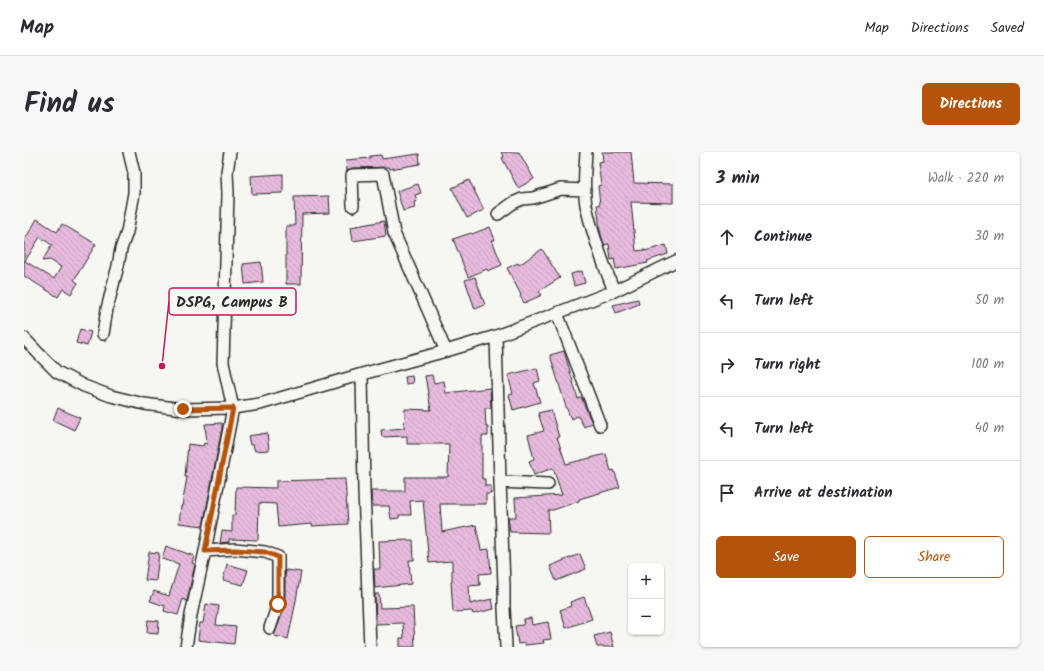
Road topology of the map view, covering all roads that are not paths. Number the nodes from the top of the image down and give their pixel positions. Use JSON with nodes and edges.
{"nodes":[{"id":1,"x":129,"y":152,"type":"edge"},
{"id":2,"x":230,"y":152,"type":"edge"},
{"id":3,"x":586,"y":152,"type":"edge"},
{"id":4,"x":585,"y":190,"type":"junction"},
{"id":5,"x":353,"y":206,"type":"dead end"},
{"id":6,"x":498,"y":214,"type":"dead end"},
{"id":7,"x":676,"y":262,"type":"edge"},
{"id":8,"x":614,"y":291,"type":"junction"},
{"id":9,"x":557,"y":313,"type":"junction"},
{"id":10,"x":103,"y":334,"type":"dead end"},
{"id":11,"x":496,"y":336,"type":"junction"},
{"id":12,"x":24,"y":338,"type":"edge"},
{"id":13,"x":446,"y":351,"type":"junction"},
{"id":14,"x":362,"y":374,"type":"junction"},
{"id":15,"x":233,"y":408,"type":"junction"},
{"id":16,"x":600,"y":426,"type":"dead end"},
{"id":17,"x":500,"y":482,"type":"junction"},
{"id":18,"x":548,"y":484,"type":"dead end"},
{"id":19,"x":205,"y":551,"type":"junction"},
{"id":20,"x":270,"y":628,"type":"dead end"},
{"id":21,"x":186,"y":647,"type":"edge"},
{"id":22,"x":370,"y":647,"type":"edge"},
{"id":23,"x":506,"y":647,"type":"edge"}],
"edges":[{"from":1,"to":10,"type":"street"},
{"from":2,"to":15,"type":"street"},
{"from":3,"to":4,"type":"street"},
{"from":4,"to":6,"type":"street"},
{"from":4,"to":8,"type":"street"},
{"from":5,"to":13,"type":"street"},
{"from":7,"to":8,"type":"street"},
{"from":8,"to":9,"type":"street"},
{"from":9,"to":11,"type":"street"},
{"from":9,"to":16,"type":"street"},
{"from":11,"to":13,"type":"street"},
{"from":11,"to":17,"type":"street"},
{"from":12,"to":15,"type":"street"},
{"from":13,"to":14,"type":"street"},
{"from":14,"to":15,"type":"street"},
{"from":14,"to":22,"type":"street"},
{"from":15,"to":19,"type":"street"},
{"from":17,"to":18,"type":"street"},
{"from":17,"to":23,"type":"street"},
{"from":19,"to":20,"type":"street"},
{"from":19,"to":21,"type":"street"}]}
